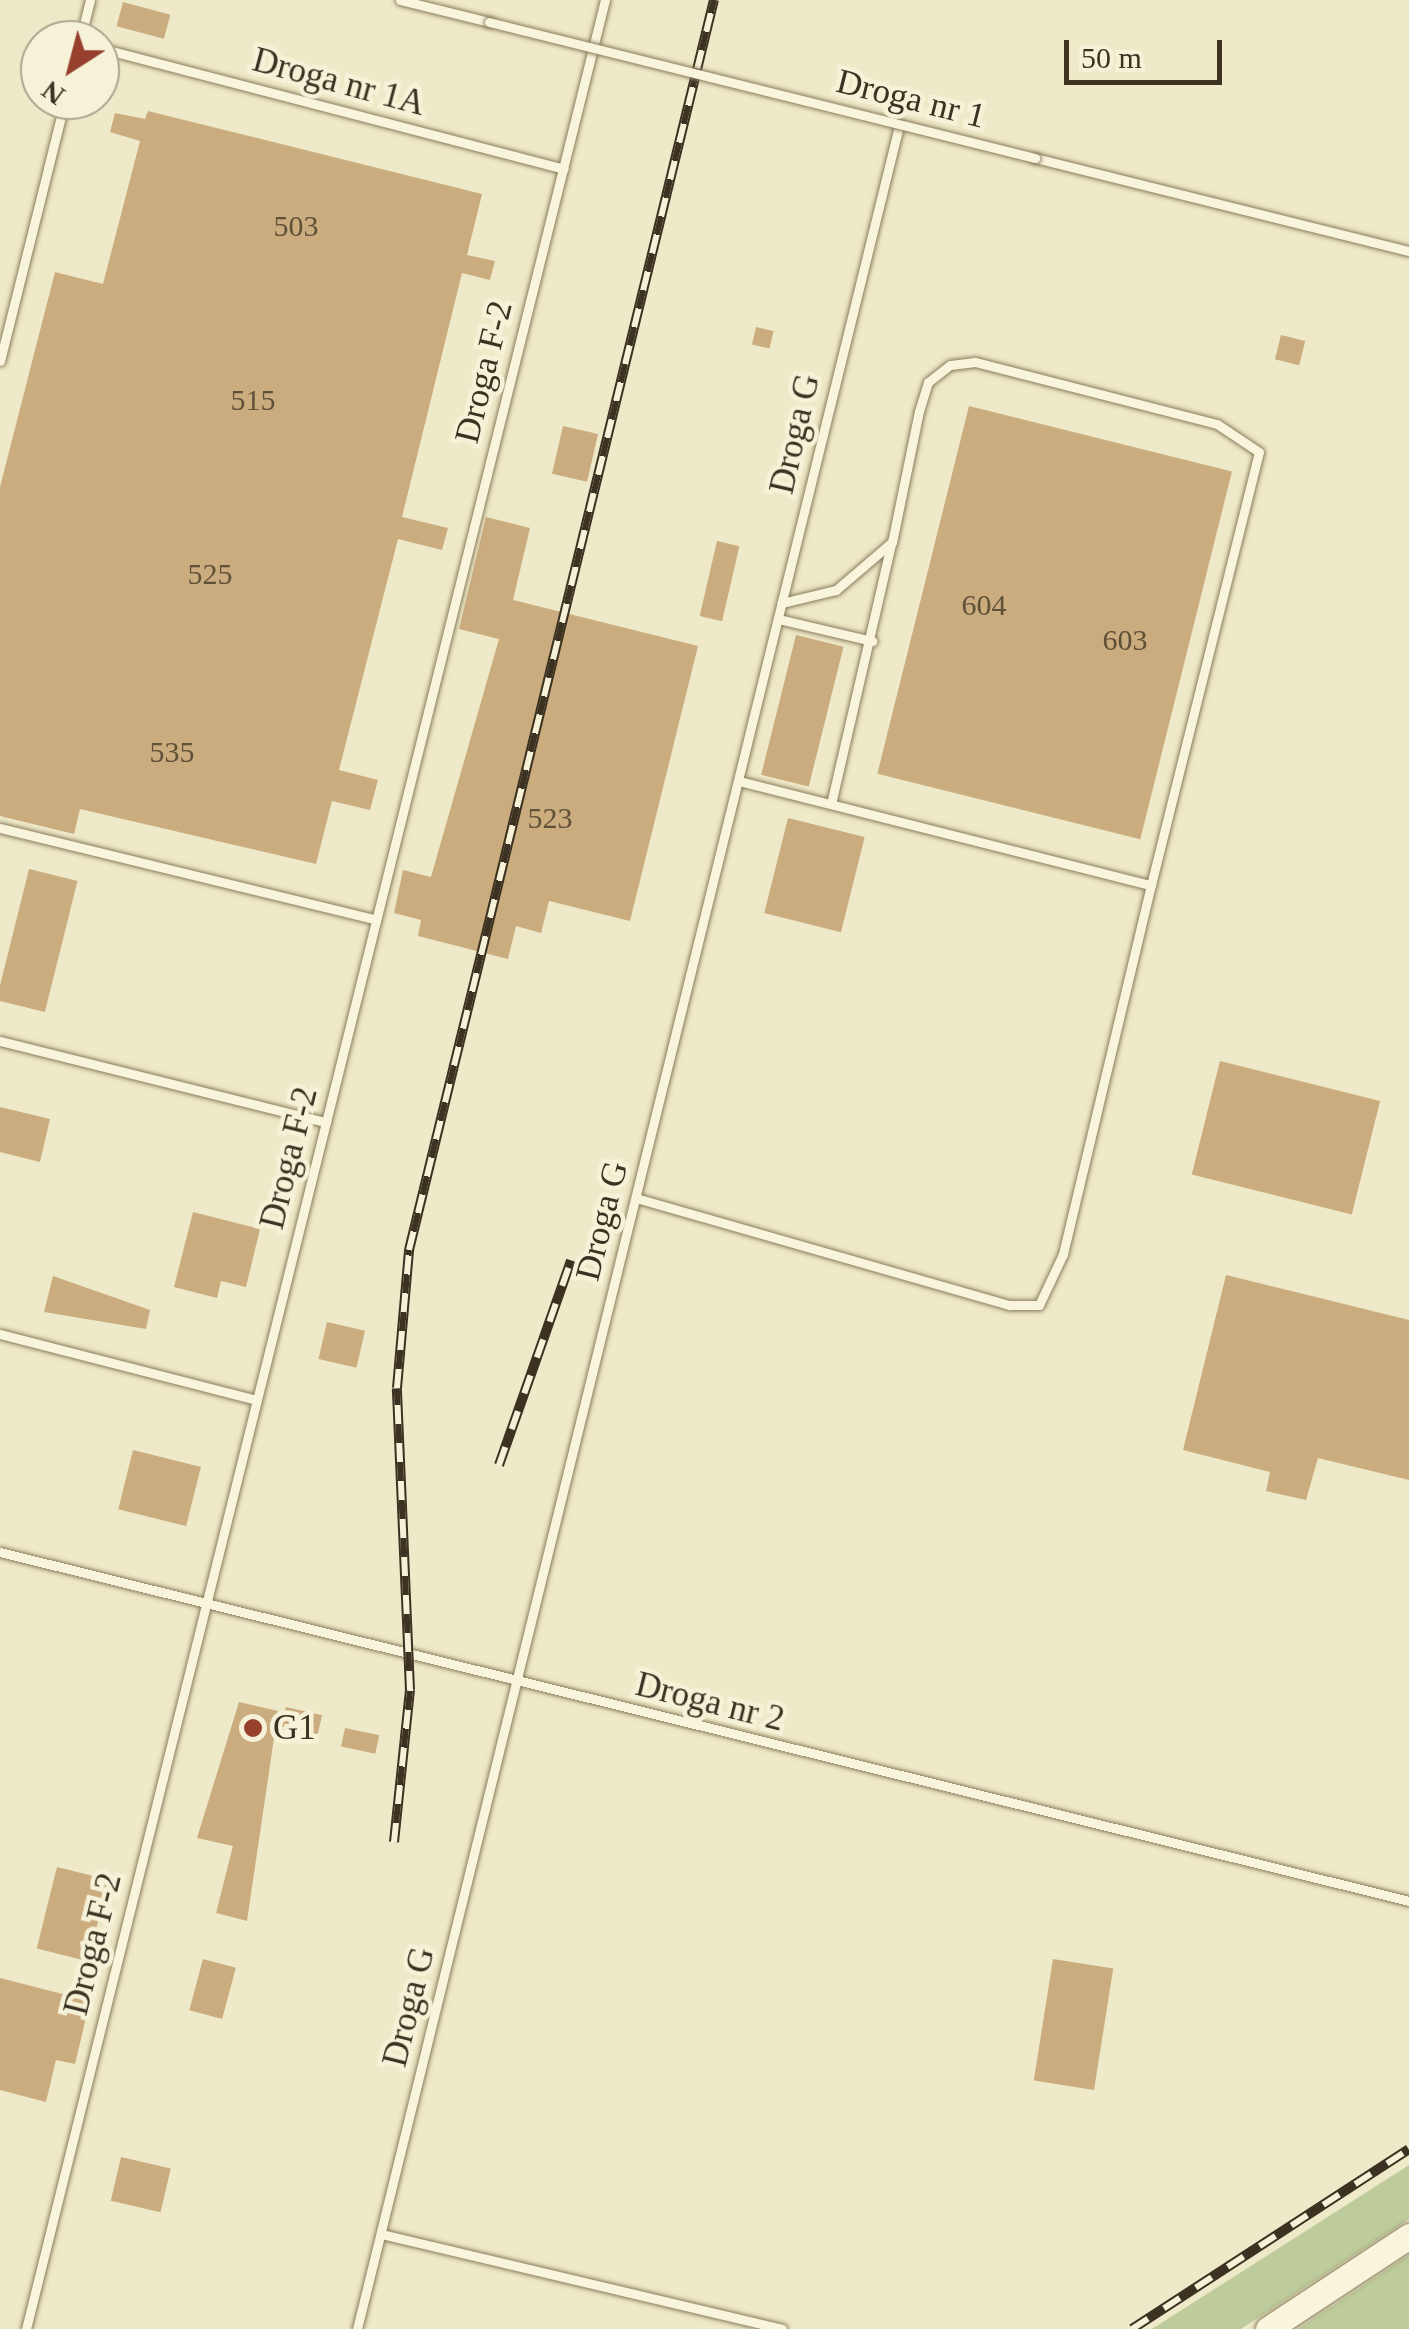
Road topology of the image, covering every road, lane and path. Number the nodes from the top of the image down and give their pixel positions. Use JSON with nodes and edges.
{"nodes":[{"id":1,"x":400,"y":0,"type":"edge"},
{"id":2,"x":605,"y":0,"type":"edge"},
{"id":3,"x":120,"y":53,"type":"edge"},
{"id":4,"x":60,"y":120,"type":"edge"},
{"id":5,"x":899,"y":125,"type":"junction"},
{"id":6,"x":563,"y":169,"type":"junction"},
{"id":7,"x":1409,"y":250,"type":"edge"},
{"id":8,"x":0,"y":302,"type":"edge"},
{"id":9,"x":14,"y":306,"type":"junction"},
{"id":10,"x":0,"y":361,"type":"edge"},
{"id":11,"x":892,"y":542,"type":"junction"},
{"id":12,"x":782,"y":603,"type":"junction"},
{"id":13,"x":778,"y":619,"type":"junction"},
{"id":14,"x":872,"y":641,"type":"junction"},
{"id":15,"x":738,"y":782,"type":"junction"},
{"id":16,"x":831,"y":804,"type":"junction"},
{"id":17,"x":0,"y":828,"type":"edge"},
{"id":18,"x":1151,"y":885,"type":"junction"},
{"id":19,"x":376,"y":920,"type":"junction"},
{"id":20,"x":0,"y":1041,"type":"edge"},
{"id":21,"x":326,"y":1122,"type":"junction"},
{"id":22,"x":636,"y":1198,"type":"junction"},
{"id":23,"x":0,"y":1334,"type":"edge"},
{"id":24,"x":257,"y":1400,"type":"junction"},
{"id":25,"x":0,"y":1552,"type":"edge"},
{"id":26,"x":206,"y":1604,"type":"junction"},
{"id":27,"x":517,"y":1683,"type":"junction"},
{"id":28,"x":1409,"y":1901,"type":"edge"},
{"id":29,"x":381,"y":2234,"type":"junction"},
{"id":30,"x":1409,"y":2236,"type":"edge"},
{"id":31,"x":26,"y":2329,"type":"edge"},
{"id":32,"x":357,"y":2329,"type":"edge"},
{"id":33,"x":782,"y":2329,"type":"edge"},
{"id":34,"x":1268,"y":2329,"type":"edge"}],
"edges":[{"from":1,"to":5,"type":"lane","name":"Droga nr 1","bridge":true},
{"from":2,"to":6,"type":"lane","name":"Droga F-2"},
{"from":3,"to":6,"type":"lane","name":"Droga nr 1A"},
{"from":4,"to":9,"type":"lane"},
{"from":5,"to":7,"type":"lane","name":"Droga nr 1","bridge":true},
{"from":5,"to":12,"type":"lane","name":"Droga G"},
{"from":6,"to":19,"type":"lane","name":"Droga F-2"},
{"from":8,"to":9,"type":"lane"},
{"from":9,"to":10,"type":"lane"},
{"from":11,"to":12,"type":"lane"},
{"from":11,"to":14,"type":"lane"},
{"from":11,"to":18,"type":"lane"},
{"from":12,"to":13,"type":"lane","name":"Droga G"},
{"from":13,"to":14,"type":"lane"},
{"from":13,"to":15,"type":"lane","name":"Droga G"},
{"from":14,"to":16,"type":"lane"},
{"from":15,"to":16,"type":"lane"},
{"from":15,"to":22,"type":"lane","name":"Droga G"},
{"from":16,"to":18,"type":"lane"},
{"from":17,"to":19,"type":"lane"},
{"from":18,"to":22,"type":"lane"},
{"from":19,"to":21,"type":"lane","name":"Droga F-2"},
{"from":20,"to":21,"type":"lane"},
{"from":21,"to":24,"type":"lane","name":"Droga F-2"},
{"from":22,"to":27,"type":"lane","name":"Droga G"},
{"from":23,"to":24,"type":"lane"},
{"from":24,"to":26,"type":"lane","name":"Droga F-2"},
{"from":25,"to":26,"type":"lane","name":"Droga nr 2"},
{"from":26,"to":27,"type":"lane","name":"Droga nr 2"},
{"from":26,"to":31,"type":"lane","name":"Droga F-2"},
{"from":27,"to":28,"type":"lane","name":"Droga nr 2"},
{"from":27,"to":29,"type":"lane","name":"Droga G"},
{"from":29,"to":32,"type":"lane","name":"Droga G"},
{"from":29,"to":33,"type":"lane"},
{"from":30,"to":34,"type":"street"}]}
